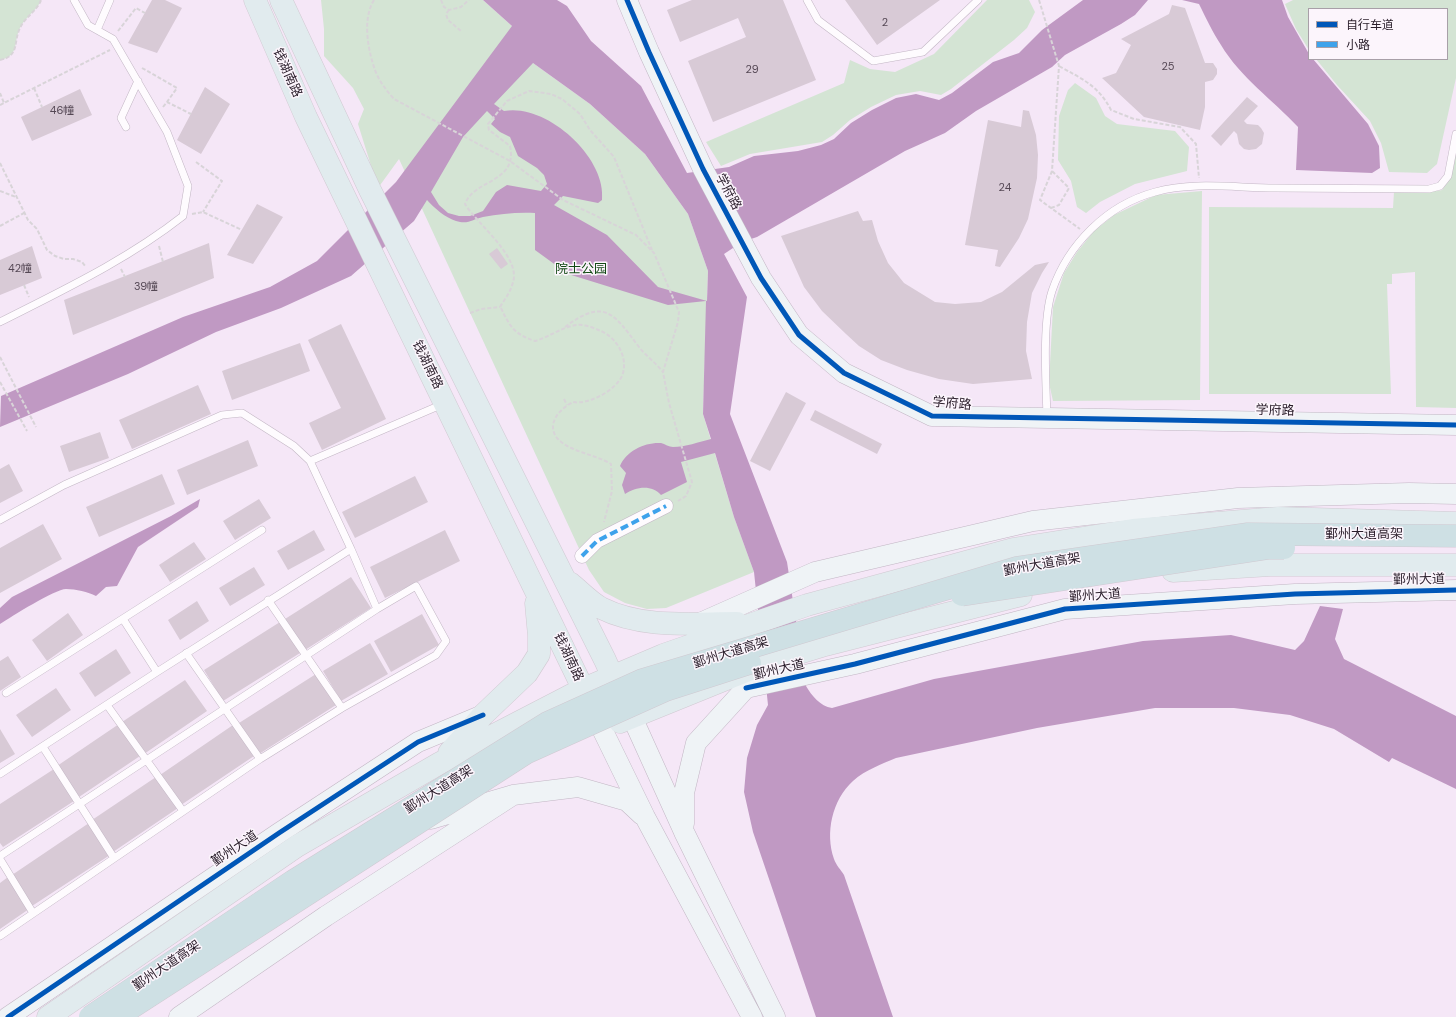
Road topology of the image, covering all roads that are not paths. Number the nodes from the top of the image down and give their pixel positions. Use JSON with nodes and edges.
{"nodes":[{"id":1,"x":74,"y":0,"type":"edge"},
{"id":2,"x":110,"y":0,"type":"edge"},
{"id":3,"x":255,"y":0,"type":"edge"},
{"id":4,"x":281,"y":0,"type":"edge"},
{"id":5,"x":807,"y":0,"type":"edge"},
{"id":6,"x":978,"y":0,"type":"edge"},
{"id":7,"x":630,"y":1,"type":"edge"},
{"id":8,"x":97,"y":30,"type":"junction"},
{"id":9,"x":138,"y":81,"type":"junction"},
{"id":10,"x":126,"y":127,"type":"dead end"},
{"id":11,"x":1456,"y":134,"type":"edge"},
{"id":12,"x":0,"y":322,"type":"edge"},
{"id":13,"x":446,"y":403,"type":"junction"},
{"id":14,"x":1048,"y":418,"type":"junction"},
{"id":15,"x":1456,"y":425,"type":"edge"},
{"id":16,"x":310,"y":461,"type":"junction"},
{"id":17,"x":1456,"y":494,"type":"edge"},
{"id":18,"x":666,"y":506,"type":"road end"},
{"id":19,"x":0,"y":520,"type":"edge"},
{"id":20,"x":1456,"y":523,"type":"edge"},
{"id":21,"x":262,"y":530,"type":"dead end"},
{"id":22,"x":1456,"y":536,"type":"edge"},
{"id":23,"x":1456,"y":548,"type":"edge"},
{"id":24,"x":351,"y":549,"type":"junction"},
{"id":25,"x":582,"y":556,"type":"dead end"},
{"id":26,"x":1456,"y":565,"type":"edge"},
{"id":27,"x":564,"y":578,"type":"junction"},
{"id":28,"x":535,"y":588,"type":"junction"},
{"id":29,"x":1456,"y":590,"type":"edge"},
{"id":30,"x":268,"y":600,"type":"junction"},
{"id":31,"x":377,"y":609,"type":"junction"},
{"id":32,"x":123,"y":619,"type":"junction"},
{"id":33,"x":699,"y":624,"type":"junction"},
{"id":34,"x":754,"y":624,"type":"junction"},
{"id":35,"x":186,"y":653,"type":"junction"},
{"id":36,"x":306,"y":655,"type":"junction"},
{"id":37,"x":763,"y":664,"type":"junction"},
{"id":38,"x":157,"y":672,"type":"junction"},
{"id":39,"x":612,"y":678,"type":"junction"},
{"id":40,"x":746,"y":688,"type":"junction"},
{"id":41,"x":583,"y":689,"type":"junction"},
{"id":42,"x":6,"y":693,"type":"dead end"},
{"id":43,"x":107,"y":705,"type":"junction"},
{"id":44,"x":225,"y":708,"type":"junction"},
{"id":45,"x":342,"y":708,"type":"junction"},
{"id":46,"x":483,"y":715,"type":"junction"},
{"id":47,"x":632,"y":717,"type":"junction"},
{"id":48,"x":602,"y":729,"type":"junction"},
{"id":49,"x":44,"y":747,"type":"junction"},
{"id":50,"x":260,"y":759,"type":"junction"},
{"id":51,"x":145,"y":760,"type":"junction"},
{"id":52,"x":440,"y":763,"type":"junction"},
{"id":53,"x":0,"y":774,"type":"edge"},
{"id":54,"x":513,"y":795,"type":"junction"},
{"id":55,"x":80,"y":804,"type":"junction"},
{"id":56,"x":183,"y":811,"type":"junction"},
{"id":57,"x":645,"y":817,"type":"junction"},
{"id":58,"x":431,"y":819,"type":"junction"},
{"id":59,"x":684,"y":832,"type":"junction"},
{"id":60,"x":0,"y":856,"type":"edge"},
{"id":61,"x":114,"y":858,"type":"junction"},
{"id":62,"x":0,"y":859,"type":"edge"},
{"id":63,"x":33,"y":913,"type":"junction"},
{"id":64,"x":0,"y":936,"type":"edge"},
{"id":65,"x":8,"y":1017,"type":"edge"},
{"id":66,"x":48,"y":1017,"type":"edge"},
{"id":67,"x":90,"y":1017,"type":"edge"},
{"id":68,"x":117,"y":1017,"type":"edge"},
{"id":69,"x":133,"y":1017,"type":"edge"},
{"id":70,"x":179,"y":1017,"type":"edge"},
{"id":71,"x":752,"y":1017,"type":"edge"},
{"id":72,"x":775,"y":1017,"type":"edge"}],
"edges":[{"from":1,"to":8,"type":"lane"},
{"from":2,"to":8,"type":"lane"},
{"from":3,"to":13,"type":"main road","name":"钱湖南路"},
{"from":4,"to":27,"type":"main road","name":"钱湖南路"},
{"from":5,"to":6,"type":"lane"},
{"from":7,"to":14,"type":"street","name":"学府路"},
{"from":8,"to":9,"type":"lane"},
{"from":9,"to":10,"type":"lane"},
{"from":9,"to":12,"type":"lane"},
{"from":11,"to":14,"type":"lane"},
{"from":13,"to":16,"type":"lane"},
{"from":13,"to":28,"type":"main road","name":"钱湖南路"},
{"from":14,"to":15,"type":"street","name":"学府路"},
{"from":16,"to":19,"type":"lane"},
{"from":16,"to":24,"type":"lane"},
{"from":17,"to":33,"type":"street"},
{"from":18,"to":25,"type":"street"},
{"from":20,"to":34,"type":"main road"},
{"from":21,"to":32,"type":"lane"},
{"from":22,"to":67,"type":"highway","name":"鄞州大道高架","bridge":true},
{"from":23,"to":68,"type":"highway","name":"鄞州大道高架","bridge":true},
{"from":24,"to":30,"type":"lane"},
{"from":24,"to":31,"type":"lane"},
{"from":26,"to":37,"type":"main road","name":"鄞州大道"},
{"from":27,"to":33,"type":"main road"},
{"from":27,"to":39,"type":"main road","name":"钱湖南路"},
{"from":28,"to":41,"type":"main road","name":"钱湖南路"},
{"from":28,"to":46,"type":"main road"},
{"from":29,"to":40,"type":"street","name":"鄞州大道"},
{"from":30,"to":35,"type":"lane"},
{"from":30,"to":36,"type":"lane"},
{"from":31,"to":36,"type":"lane"},
{"from":31,"to":45,"type":"lane"},
{"from":32,"to":38,"type":"lane"},
{"from":32,"to":42,"type":"lane"},
{"from":33,"to":34,"type":"main road"},
{"from":34,"to":39,"type":"main road"},
{"from":35,"to":38,"type":"lane"},
{"from":35,"to":44,"type":"lane"},
{"from":36,"to":44,"type":"lane"},
{"from":36,"to":45,"type":"lane"},
{"from":37,"to":40,"type":"street"},
{"from":37,"to":47,"type":"main road","name":"鄞州大道"},
{"from":38,"to":43,"type":"lane"},
{"from":39,"to":41,"type":"main road"},
{"from":39,"to":47,"type":"main road","name":"钱湖南路"},
{"from":40,"to":59,"type":"street"},
{"from":41,"to":48,"type":"main road","name":"钱湖南路"},
{"from":41,"to":52,"type":"main road"},
{"from":43,"to":49,"type":"lane"},
{"from":43,"to":51,"type":"lane"},
{"from":44,"to":50,"type":"lane"},
{"from":44,"to":51,"type":"lane"},
{"from":45,"to":50,"type":"lane"},
{"from":46,"to":52,"type":"main road"},
{"from":46,"to":65,"type":"street","name":"鄞州大道"},
{"from":47,"to":48,"type":"main road","name":"鄞州大道"},
{"from":47,"to":59,"type":"street"},
{"from":48,"to":57,"type":"street"},
{"from":48,"to":58,"type":"main road","name":"鄞州大道"},
{"from":49,"to":53,"type":"lane"},
{"from":49,"to":55,"type":"lane"},
{"from":50,"to":56,"type":"lane"},
{"from":51,"to":55,"type":"lane"},
{"from":51,"to":56,"type":"lane"},
{"from":52,"to":66,"type":"main road"},
{"from":54,"to":57,"type":"street"},
{"from":54,"to":58,"type":"street"},
{"from":54,"to":70,"type":"street"},
{"from":55,"to":60,"type":"lane"},
{"from":55,"to":61,"type":"lane"},
{"from":56,"to":61,"type":"lane"},
{"from":57,"to":71,"type":"street"},
{"from":58,"to":69,"type":"main road","name":"鄞州大道"},
{"from":59,"to":72,"type":"street"},
{"from":61,"to":63,"type":"lane"},
{"from":62,"to":63,"type":"lane"},
{"from":63,"to":64,"type":"lane"}]}
